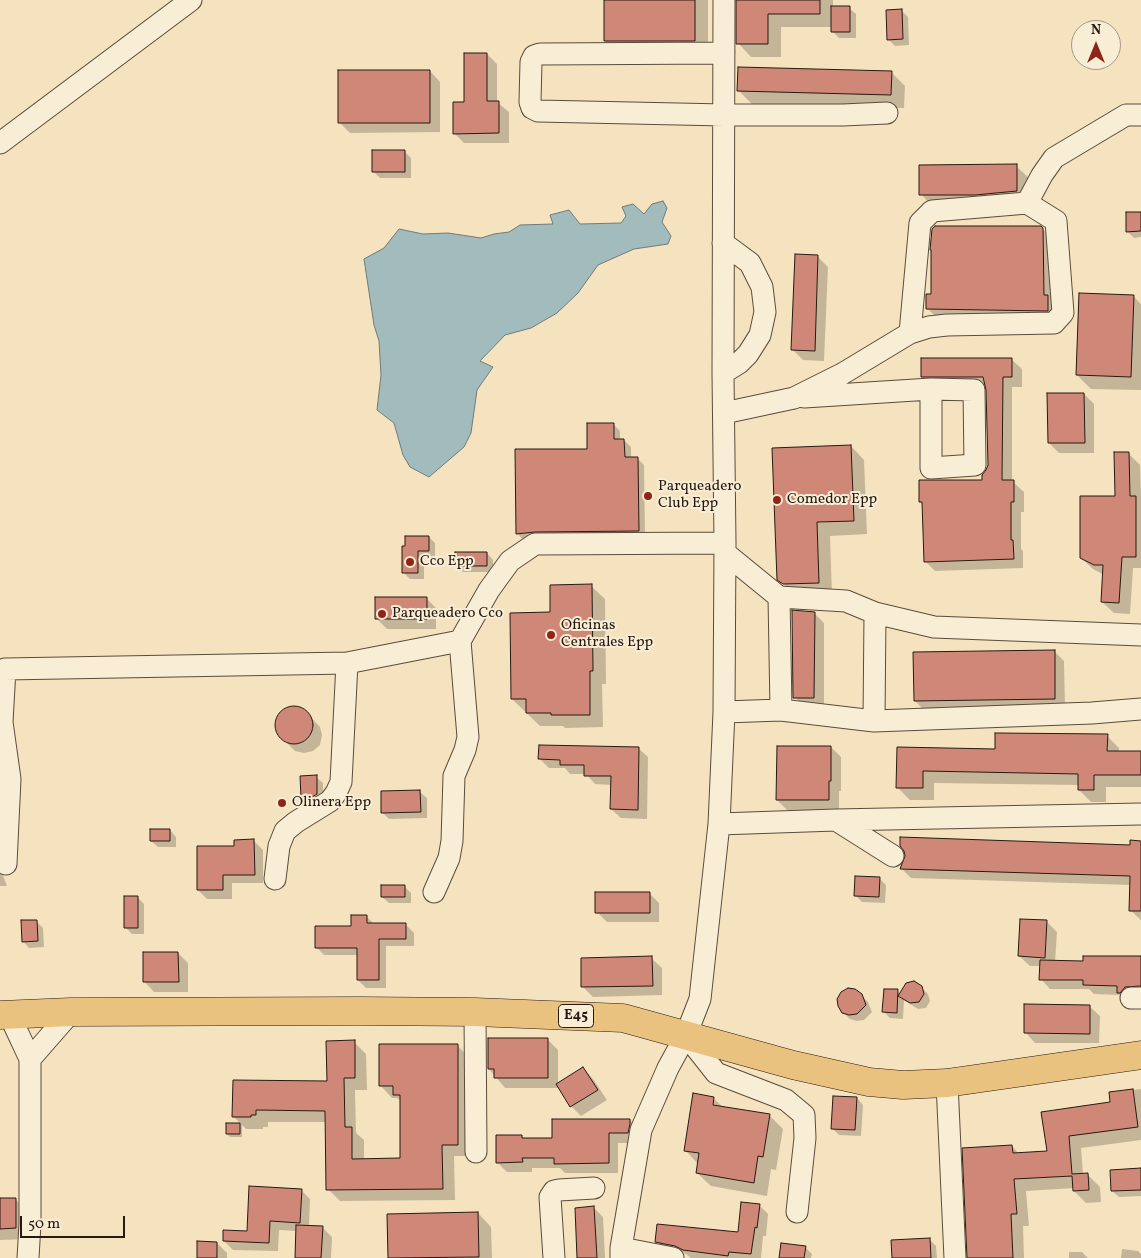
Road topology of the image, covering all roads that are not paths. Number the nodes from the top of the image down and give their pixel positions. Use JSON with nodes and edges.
{"nodes":[{"id":1,"x":191,"y":0,"type":"edge"},
{"id":2,"x":724,"y":0,"type":"edge"},
{"id":3,"x":724,"y":53,"type":"junction"},
{"id":4,"x":887,"y":113,"type":"dead end"},
{"id":5,"x":724,"y":115,"type":"junction"},
{"id":6,"x":1141,"y":115,"type":"edge"},
{"id":7,"x":0,"y":143,"type":"edge"},
{"id":8,"x":1027,"y":203,"type":"junction"},
{"id":9,"x":723,"y":243,"type":"junction"},
{"id":10,"x":910,"y":332,"type":"junction"},
{"id":11,"x":723,"y":373,"type":"junction"},
{"id":12,"x":931,"y":389,"type":"dead end"},
{"id":13,"x":794,"y":398,"type":"junction"},
{"id":14,"x":724,"y":413,"type":"junction"},
{"id":15,"x":725,"y":548,"type":"junction"},
{"id":16,"x":779,"y":597,"type":"junction"},
{"id":17,"x":876,"y":613,"type":"junction"},
{"id":18,"x":1141,"y":635,"type":"edge"},
{"id":19,"x":460,"y":641,"type":"junction"},
{"id":20,"x":346,"y":663,"type":"junction"},
{"id":21,"x":1141,"y":709,"type":"edge"},
{"id":22,"x":781,"y":710,"type":"junction"},
{"id":23,"x":724,"y":712,"type":"junction"},
{"id":24,"x":874,"y":721,"type":"junction"},
{"id":25,"x":1141,"y":814,"type":"edge"},
{"id":26,"x":836,"y":820,"type":"junction"},
{"id":27,"x":719,"y":824,"type":"junction"},
{"id":28,"x":892,"y":856,"type":"dead end"},
{"id":29,"x":6,"y":864,"type":"dead end"},
{"id":30,"x":275,"y":878,"type":"dead end"},
{"id":31,"x":434,"y":892,"type":"dead end"},
{"id":32,"x":71,"y":1012,"type":"junction"},
{"id":33,"x":475,"y":1012,"type":"junction"},
{"id":34,"x":4,"y":1015,"type":"edge"},
{"id":35,"x":686,"y":1035,"type":"junction"},
{"id":36,"x":1141,"y":1055,"type":"edge"},
{"id":37,"x":30,"y":1059,"type":"junction"},
{"id":38,"x":947,"y":1083,"type":"junction"},
{"id":39,"x":476,"y":1152,"type":"dead end"},
{"id":40,"x":594,"y":1188,"type":"dead end"},
{"id":41,"x":797,"y":1212,"type":"dead end"},
{"id":42,"x":621,"y":1253,"type":"edge"},
{"id":43,"x":28,"y":1258,"type":"edge"},
{"id":44,"x":554,"y":1258,"type":"edge"},
{"id":45,"x":673,"y":1258,"type":"edge"},
{"id":46,"x":955,"y":1258,"type":"edge"}],
"edges":[{"from":1,"to":7,"type":"street"},
{"from":2,"to":3,"type":"street"},
{"from":3,"to":5,"type":"street"},
{"from":3,"to":5,"type":"street"},
{"from":4,"to":5,"type":"street"},
{"from":5,"to":9,"type":"street"},
{"from":6,"to":8,"type":"street"},
{"from":8,"to":10,"type":"street"},
{"from":8,"to":10,"type":"street"},
{"from":9,"to":11,"type":"street"},
{"from":9,"to":11,"type":"street"},
{"from":10,"to":13,"type":"street"},
{"from":11,"to":14,"type":"street"},
{"from":12,"to":13,"type":"street"},
{"from":13,"to":14,"type":"street"},
{"from":14,"to":15,"type":"street"},
{"from":15,"to":16,"type":"street"},
{"from":15,"to":19,"type":"street"},
{"from":15,"to":23,"type":"street"},
{"from":16,"to":17,"type":"street"},
{"from":16,"to":22,"type":"street"},
{"from":17,"to":18,"type":"street"},
{"from":17,"to":24,"type":"street"},
{"from":19,"to":20,"type":"street"},
{"from":19,"to":31,"type":"street"},
{"from":20,"to":29,"type":"street"},
{"from":20,"to":30,"type":"street"},
{"from":21,"to":24,"type":"street"},
{"from":22,"to":23,"type":"street"},
{"from":22,"to":24,"type":"street"},
{"from":23,"to":27,"type":"street"},
{"from":25,"to":26,"type":"street"},
{"from":26,"to":27,"type":"street"},
{"from":26,"to":28,"type":"street"},
{"from":27,"to":35,"type":"street"},
{"from":32,"to":33,"type":"highway","number":"E45"},
{"from":32,"to":34,"type":"highway","number":"E45"},
{"from":32,"to":37,"type":"street"},
{"from":33,"to":35,"type":"highway","number":"E45"},
{"from":33,"to":39,"type":"street"},
{"from":34,"to":37,"type":"street"},
{"from":35,"to":38,"type":"highway","number":"E45"},
{"from":35,"to":41,"type":"street"},
{"from":35,"to":42,"type":"street"},
{"from":36,"to":38,"type":"highway","number":"E45"},
{"from":37,"to":43,"type":"street"},
{"from":38,"to":46,"type":"street"},
{"from":40,"to":44,"type":"street"},
{"from":42,"to":45,"type":"street"}]}
